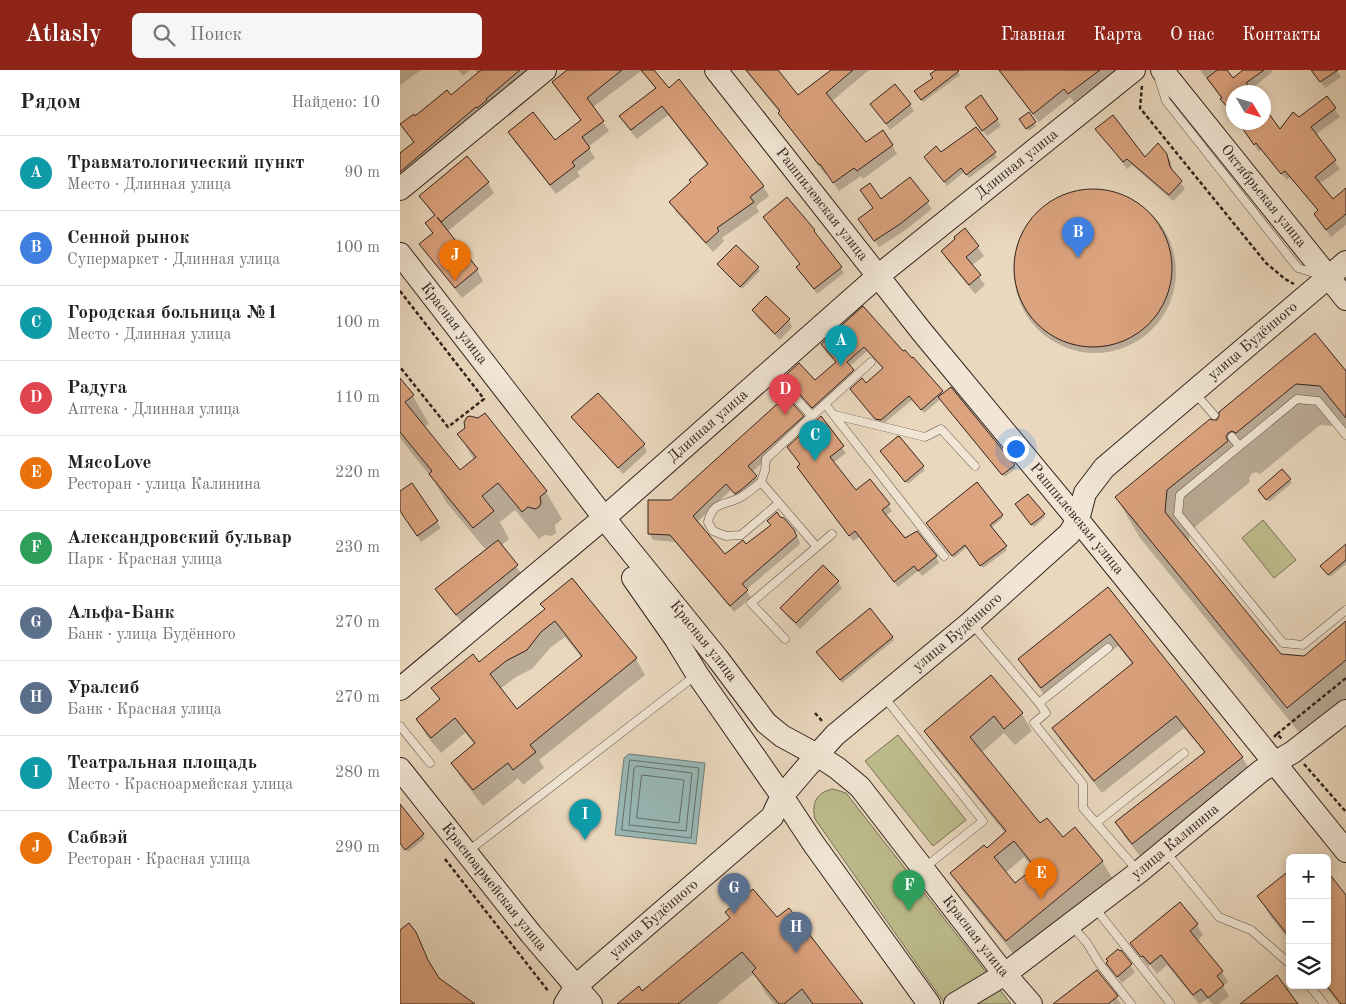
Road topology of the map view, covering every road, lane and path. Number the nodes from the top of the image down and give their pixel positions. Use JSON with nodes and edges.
{"nodes":[{"id":1,"x":545,"y":70,"type":"edge"},
{"id":2,"x":716,"y":70,"type":"edge"},
{"id":3,"x":1156,"y":70,"type":"edge"},
{"id":4,"x":1162,"y":70,"type":"edge"},
{"id":5,"x":1175,"y":70,"type":"edge"},
{"id":6,"x":1138,"y":77,"type":"edge"},
{"id":7,"x":400,"y":189,"type":"edge"},
{"id":8,"x":400,"y":254,"type":"edge"},
{"id":9,"x":400,"y":273,"type":"edge"},
{"id":10,"x":1339,"y":273,"type":"edge"},
{"id":11,"x":878,"y":276,"type":"junction"},
{"id":12,"x":400,"y":291,"type":"edge"},
{"id":13,"x":1311,"y":292,"type":"junction"},
{"id":14,"x":1346,"y":299,"type":"edge"},
{"id":15,"x":871,"y":362,"type":"dead end"},
{"id":16,"x":400,"y":366,"type":"edge"},
{"id":17,"x":771,"y":370,"type":"junction"},
{"id":18,"x":1194,"y":391,"type":"junction"},
{"id":19,"x":825,"y":404,"type":"junction"},
{"id":20,"x":1214,"y":415,"type":"dead end"},
{"id":21,"x":812,"y":416,"type":"junction"},
{"id":22,"x":834,"y":416,"type":"junction"},
{"id":23,"x":1346,"y":435,"type":"edge"},
{"id":24,"x":1232,"y":437,"type":"dead end"},
{"id":25,"x":1239,"y":446,"type":"junction"},
{"id":26,"x":974,"y":466,"type":"dead end"},
{"id":27,"x":761,"y":482,"type":"junction"},
{"id":28,"x":779,"y":503,"type":"junction"},
{"id":29,"x":1078,"y":520,"type":"junction"},
{"id":30,"x":599,"y":522,"type":"junction"},
{"id":31,"x":832,"y":534,"type":"dead end"},
{"id":32,"x":816,"y":546,"type":"junction"},
{"id":33,"x":944,"y":556,"type":"dead end"},
{"id":34,"x":1346,"y":610,"type":"edge"},
{"id":35,"x":970,"y":623,"type":"junction"},
{"id":36,"x":785,"y":640,"type":"dead end"},
{"id":37,"x":1108,"y":648,"type":"dead end"},
{"id":38,"x":697,"y":674,"type":"junction"},
{"id":39,"x":1346,"y":678,"type":"edge"},
{"id":40,"x":400,"y":689,"type":"edge"},
{"id":41,"x":882,"y":694,"type":"junction"},
{"id":42,"x":1039,"y":703,"type":"junction"},
{"id":43,"x":1346,"y":711,"type":"edge"},
{"id":44,"x":400,"y":726,"type":"edge"},
{"id":45,"x":1278,"y":734,"type":"dead end"},
{"id":46,"x":1184,"y":753,"type":"dead end"},
{"id":47,"x":817,"y":754,"type":"junction"},
{"id":48,"x":1275,"y":762,"type":"junction"},
{"id":49,"x":430,"y":763,"type":"dead end"},
{"id":50,"x":400,"y":769,"type":"edge"},
{"id":51,"x":782,"y":796,"type":"junction"},
{"id":52,"x":1096,"y":823,"type":"junction"},
{"id":53,"x":1165,"y":850,"type":"junction"},
{"id":54,"x":1346,"y":851,"type":"edge"},
{"id":55,"x":466,"y":852,"type":"junction"},
{"id":56,"x":445,"y":858,"type":"dead end"},
{"id":57,"x":923,"y":869,"type":"junction"},
{"id":58,"x":1138,"y":872,"type":"junction"},
{"id":59,"x":1094,"y":907,"type":"junction"},
{"id":60,"x":1071,"y":924,"type":"junction"},
{"id":61,"x":1286,"y":961,"type":"edge"},
{"id":62,"x":1005,"y":974,"type":"junction"},
{"id":63,"x":1312,"y":989,"type":"edge"},
{"id":64,"x":563,"y":994,"type":"edge"},
{"id":65,"x":1170,"y":1003,"type":"edge"},
{"id":66,"x":591,"y":1004,"type":"edge"},
{"id":67,"x":929,"y":1004,"type":"edge"},
{"id":68,"x":955,"y":1004,"type":"edge"},
{"id":69,"x":1030,"y":1004,"type":"edge"},
{"id":70,"x":1131,"y":1004,"type":"edge"},
{"id":71,"x":1324,"y":1004,"type":"edge"}],
"edges":[{"from":1,"to":7,"type":"street"},
{"from":2,"to":11,"type":"street","name":"Рашпилевская улица"},
{"from":3,"to":10,"type":"lane"},
{"from":4,"to":10,"type":"street","name":"Октябрьская улица"},
{"from":5,"to":10,"type":"street","name":"Октябрьская улица"},
{"from":6,"to":11,"type":"street","name":"Длинная улица"},
{"from":6,"to":13,"type":"path"},
{"from":8,"to":30,"type":"street","name":"Красная улица"},
{"from":9,"to":30,"type":"street","name":"Красная улица"},
{"from":10,"to":13,"type":"street","name":"улица Будённого"},
{"from":10,"to":14,"type":"street","name":"Октябрьская улица"},
{"from":11,"to":17,"type":"street","name":"Длинная улица"},
{"from":11,"to":29,"type":"street","name":"Рашпилевская улица"},
{"from":12,"to":16,"type":"path"},
{"from":13,"to":18,"type":"street","name":"улица Будённого"},
{"from":15,"to":19,"type":"lane"},
{"from":17,"to":21,"type":"lane"},
{"from":17,"to":30,"type":"street","name":"Длинная улица"},
{"from":18,"to":20,"type":"lane"},
{"from":18,"to":29,"type":"street","name":"улица Будённого"},
{"from":19,"to":21,"type":"lane"},
{"from":19,"to":22,"type":"lane"},
{"from":21,"to":27,"type":"lane"},
{"from":22,"to":26,"type":"lane"},
{"from":22,"to":33,"type":"lane"},
{"from":23,"to":25,"type":"lane"},
{"from":24,"to":25,"type":"lane"},
{"from":25,"to":34,"type":"lane"},
{"from":27,"to":28,"type":"lane"},
{"from":27,"to":28,"type":"lane"},
{"from":28,"to":32,"type":"lane"},
{"from":29,"to":35,"type":"street","name":"улица Будённого"},
{"from":29,"to":48,"type":"street","name":"Рашпилевская улица"},
{"from":30,"to":38,"type":"street","name":"Красная улица"},
{"from":30,"to":40,"type":"street","name":"Длинная улица"},
{"from":30,"to":47,"type":"street","name":"Красная улица"},
{"from":31,"to":32,"type":"lane"},
{"from":32,"to":36,"type":"lane"},
{"from":35,"to":41,"type":"street","name":"улица Будённого"},
{"from":35,"to":42,"type":"lane"},
{"from":37,"to":42,"type":"lane"},
{"from":38,"to":51,"type":"street","name":"Красная улица"},
{"from":38,"to":55,"type":"lane"},
{"from":39,"to":45,"type":"path"},
{"from":41,"to":47,"type":"street","name":"улица Будённого"},
{"from":41,"to":57,"type":"lane"},
{"from":42,"to":52,"type":"lane"},
{"from":43,"to":48,"type":"street","name":"улица Калинина"},
{"from":44,"to":49,"type":"lane"},
{"from":46,"to":52,"type":"lane"},
{"from":47,"to":51,"type":"street","name":"улица Будённого"},
{"from":47,"to":57,"type":"street","name":"Красная улица"},
{"from":48,"to":53,"type":"street","name":"улица Калинина"},
{"from":48,"to":54,"type":"street","name":"Рашпилевская улица"},
{"from":50,"to":55,"type":"street","name":"Красноармейская улица"},
{"from":51,"to":64,"type":"street","name":"улица Будённого"},
{"from":51,"to":67,"type":"street","name":"Красная улица"},
{"from":52,"to":58,"type":"lane"},
{"from":53,"to":58,"type":"street","name":"улица Калинина"},
{"from":53,"to":61,"type":"lane"},
{"from":55,"to":64,"type":"street","name":"Красноармейская улица"},
{"from":56,"to":64,"type":"path"},
{"from":57,"to":62,"type":"street","name":"Красная улица"},
{"from":58,"to":59,"type":"street","name":"улица Калинина"},
{"from":59,"to":60,"type":"street","name":"улица Калинина"},
{"from":59,"to":65,"type":"lane"},
{"from":60,"to":62,"type":"street","name":"улица Калинина"},
{"from":60,"to":70,"type":"lane"},
{"from":62,"to":68,"type":"street","name":"улица Калинина"},
{"from":62,"to":69,"type":"street","name":"Красная улица"},
{"from":63,"to":71,"type":"lane"},
{"from":64,"to":66,"type":"street","name":"Красноармейская улица"}]}
